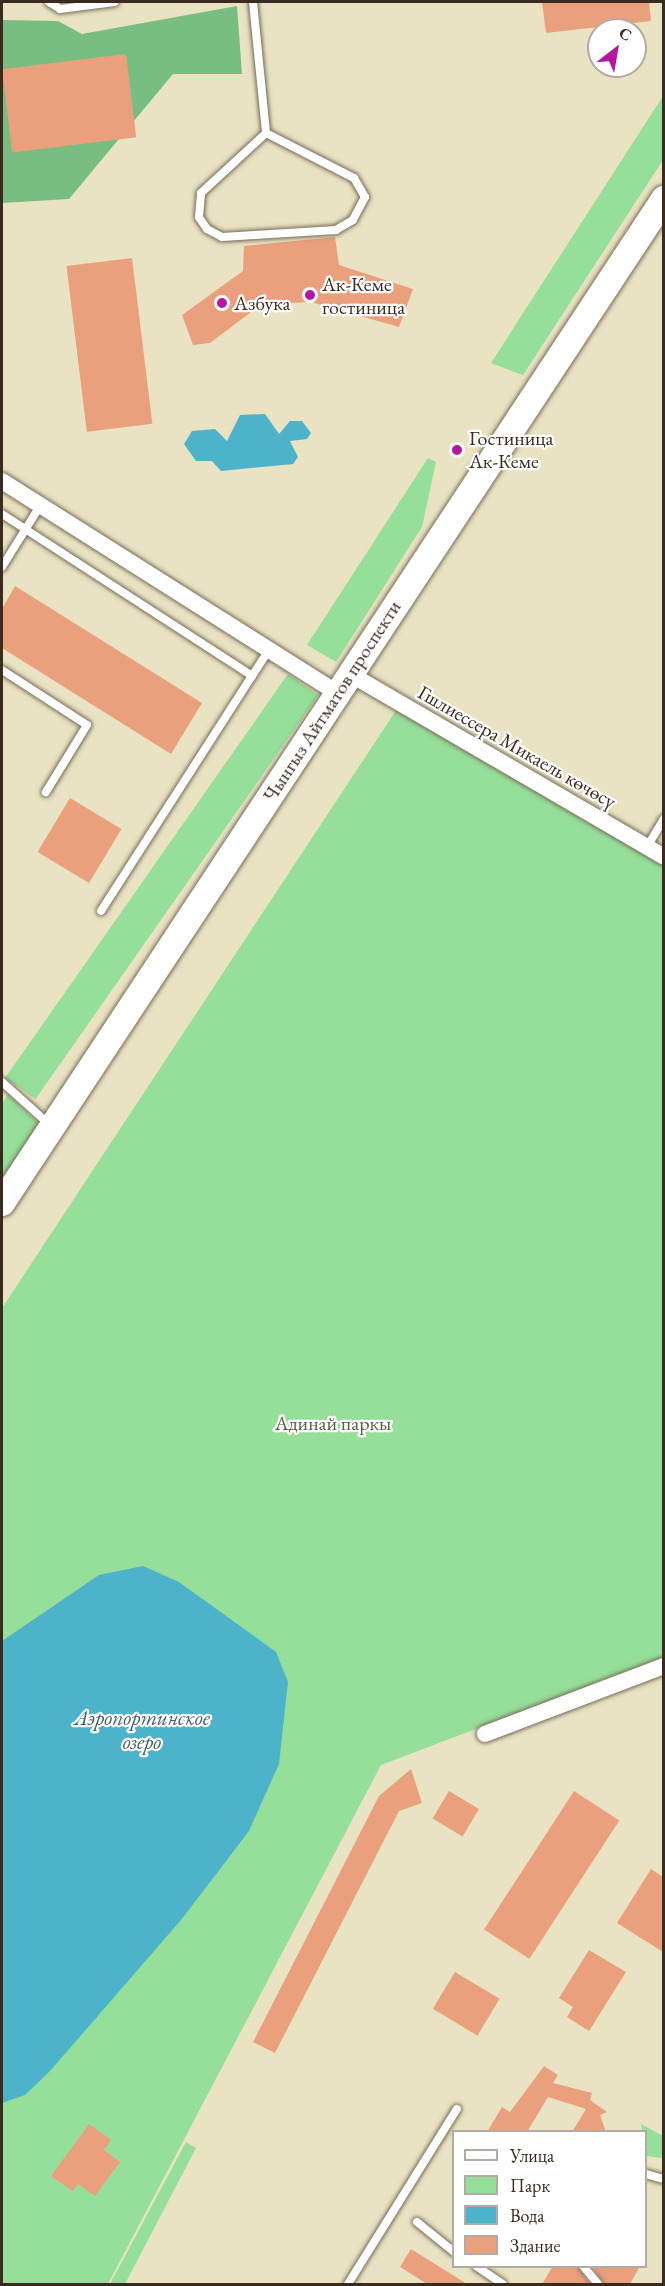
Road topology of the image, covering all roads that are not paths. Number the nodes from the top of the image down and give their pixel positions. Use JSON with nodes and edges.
{"nodes":[{"id":1,"x":49,"y":2,"type":"edge"},
{"id":2,"x":115,"y":2,"type":"edge"},
{"id":3,"x":253,"y":2,"type":"edge"},
{"id":4,"x":266,"y":133,"type":"junction"},
{"id":5,"x":663,"y":199,"type":"edge"},
{"id":6,"x":2,"y":481,"type":"edge"},
{"id":7,"x":40,"y":506,"type":"junction"},
{"id":8,"x":2,"y":514,"type":"edge"},
{"id":9,"x":25,"y":530,"type":"junction"},
{"id":10,"x":2,"y":567,"type":"edge"},
{"id":11,"x":267,"y":652,"type":"junction"},
{"id":12,"x":2,"y":670,"type":"edge"},
{"id":13,"x":252,"y":676,"type":"junction"},
{"id":14,"x":344,"y":684,"type":"junction"},
{"id":15,"x":46,"y":792,"type":"dead end"},
{"id":16,"x":663,"y":819,"type":"edge"},
{"id":17,"x":647,"y":847,"type":"junction"},
{"id":18,"x":663,"y":857,"type":"edge"},
{"id":19,"x":101,"y":911,"type":"dead end"},
{"id":20,"x":2,"y":1082,"type":"edge"},
{"id":21,"x":52,"y":1126,"type":"junction"},
{"id":22,"x":2,"y":1203,"type":"edge"},
{"id":23,"x":663,"y":1666,"type":"edge"},
{"id":24,"x":485,"y":1734,"type":"dead end"},
{"id":25,"x":457,"y":2109,"type":"dead end"},
{"id":26,"x":647,"y":2175,"type":"edge"},
{"id":27,"x":663,"y":2179,"type":"edge"},
{"id":28,"x":417,"y":2222,"type":"dead end"},
{"id":29,"x":452,"y":2251,"type":"edge"},
{"id":30,"x":479,"y":2268,"type":"edge"},
{"id":31,"x":585,"y":2268,"type":"edge"},
{"id":32,"x":348,"y":2284,"type":"edge"},
{"id":33,"x":503,"y":2284,"type":"edge"},
{"id":34,"x":598,"y":2284,"type":"edge"}],
"edges":[{"from":1,"to":2,"type":"lane"},
{"from":3,"to":4,"type":"lane"},
{"from":4,"to":4,"type":"lane"},
{"from":5,"to":14,"type":"main road","name":"Чынгыз Айтматов проспекти"},
{"from":6,"to":7,"type":"street","name":"Гшлиессера Микаель көчөсү"},
{"from":7,"to":9,"type":"lane"},
{"from":7,"to":11,"type":"street","name":"Гшлиессера Микаель көчөсү"},
{"from":8,"to":9,"type":"lane"},
{"from":9,"to":10,"type":"lane"},
{"from":9,"to":13,"type":"lane"},
{"from":11,"to":13,"type":"lane"},
{"from":11,"to":14,"type":"street","name":"Гшлиессера Микаель көчөсү"},
{"from":12,"to":15,"type":"lane"},
{"from":13,"to":19,"type":"lane"},
{"from":14,"to":17,"type":"street","name":"Гшлиессера Микаель көчөсү"},
{"from":14,"to":21,"type":"main road","name":"Чынгыз Айтматов проспекти"},
{"from":16,"to":17,"type":"lane"},
{"from":17,"to":18,"type":"street","name":"Гшлиессера Микаель көчөсү"},
{"from":20,"to":21,"type":"lane"},
{"from":21,"to":22,"type":"main road","name":"Чынгыз Айтматов проспекти"},
{"from":23,"to":24,"type":"street"},
{"from":25,"to":32,"type":"lane"},
{"from":26,"to":27,"type":"lane"},
{"from":28,"to":29,"type":"lane"},
{"from":30,"to":33,"type":"lane"},
{"from":31,"to":34,"type":"lane"}]}
